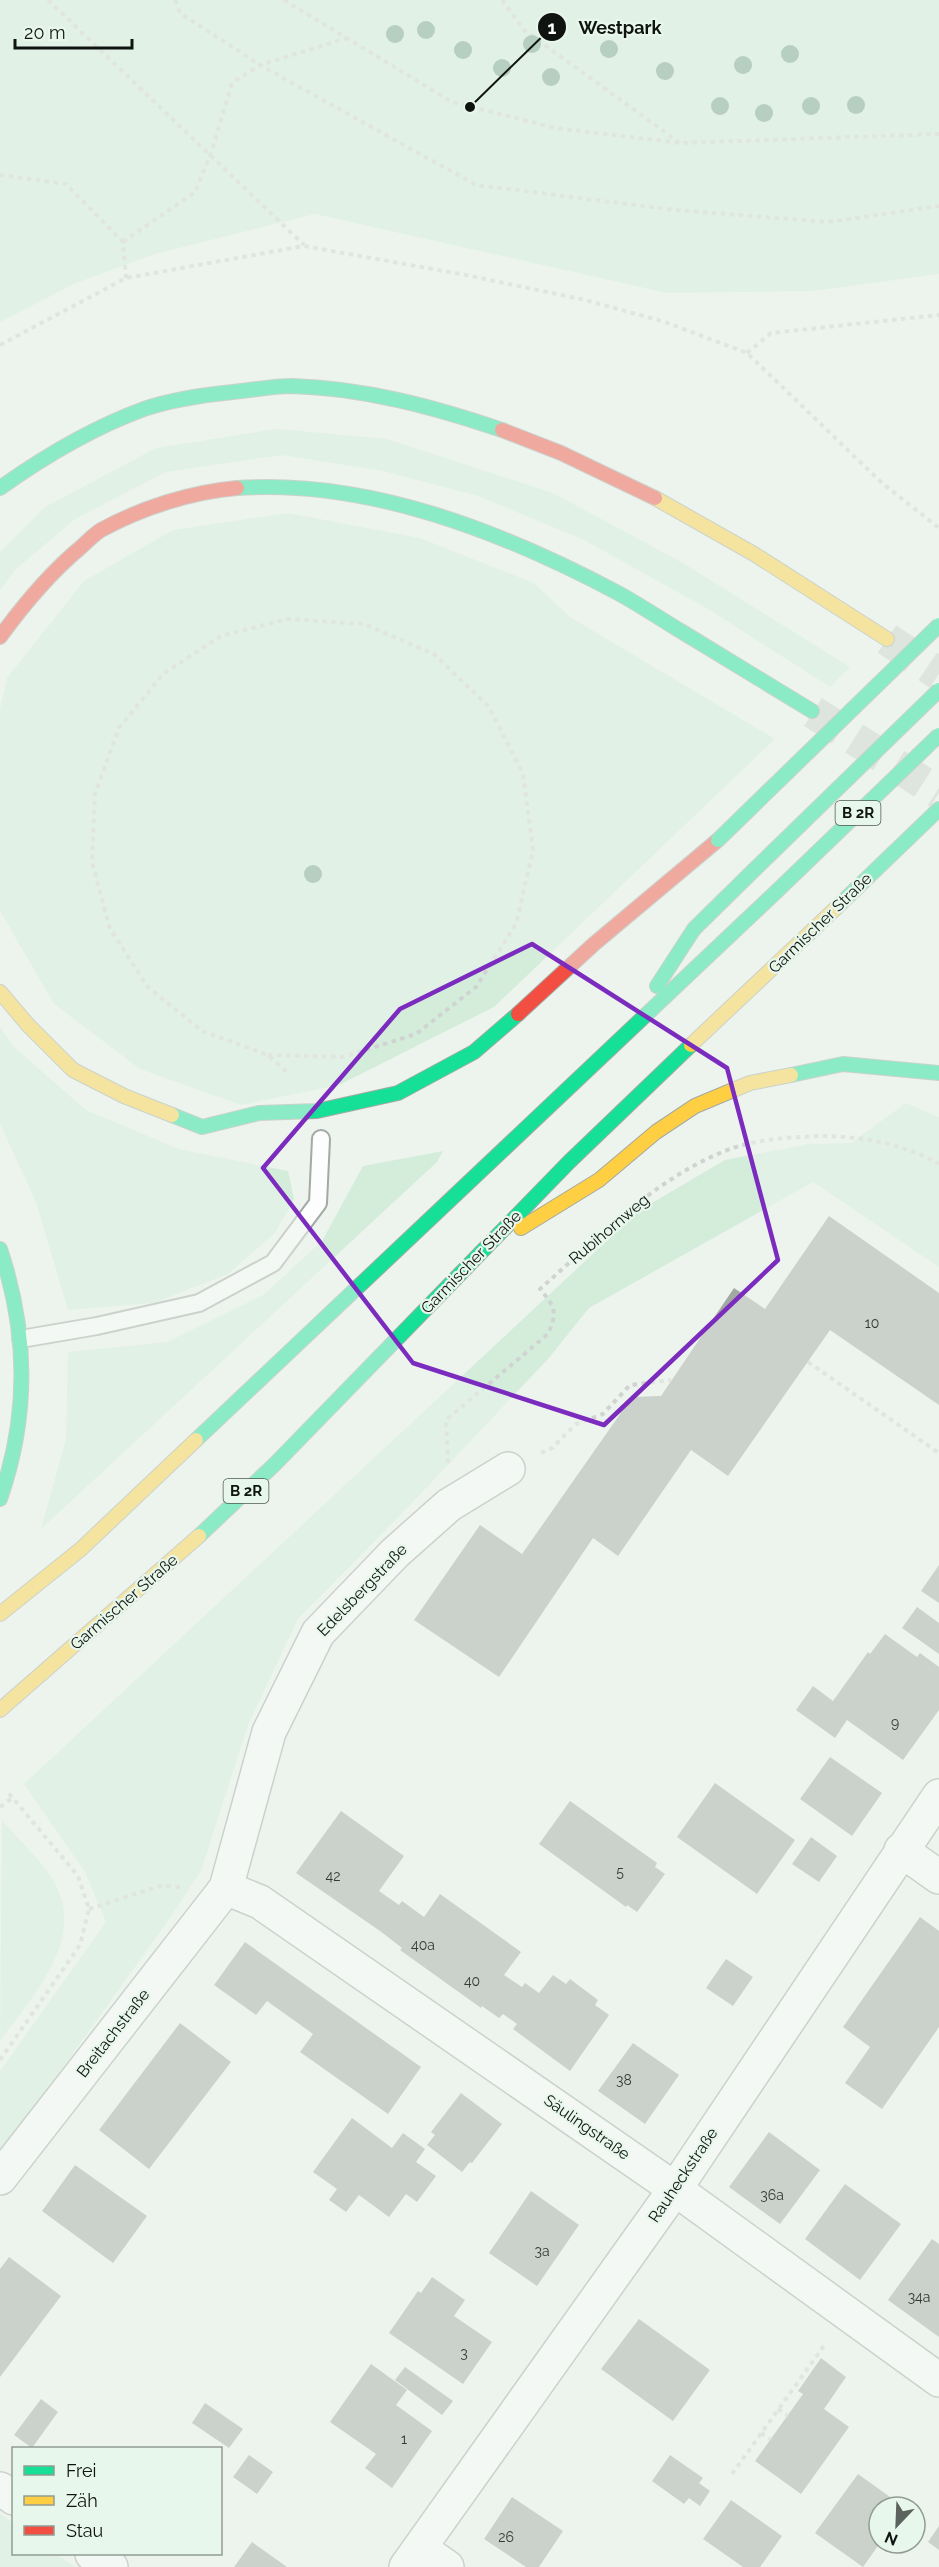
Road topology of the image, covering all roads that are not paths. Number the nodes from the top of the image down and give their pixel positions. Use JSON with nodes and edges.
{"nodes":[{"id":1,"x":0,"y":488,"type":"edge"},
{"id":2,"x":939,"y":625,"type":"edge"},
{"id":3,"x":0,"y":637,"type":"edge"},
{"id":4,"x":887,"y":639,"type":"tunnel mouth"},
{"id":5,"x":939,"y":690,"type":"edge"},
{"id":6,"x":812,"y":711,"type":"tunnel mouth"},
{"id":7,"x":939,"y":735,"type":"edge"},
{"id":8,"x":939,"y":810,"type":"edge"},
{"id":9,"x":0,"y":992,"type":"edge"},
{"id":10,"x":630,"y":1028,"type":"junction"},
{"id":11,"x":939,"y":1073,"type":"edge"},
{"id":12,"x":321,"y":1138,"type":"dead end"},
{"id":13,"x":0,"y":1249,"type":"edge"},
{"id":14,"x":476,"y":1256,"type":"junction"},
{"id":15,"x":21,"y":1339,"type":"junction"},
{"id":16,"x":508,"y":1469,"type":"road end"},
{"id":17,"x":0,"y":1499,"type":"edge"},
{"id":18,"x":0,"y":1614,"type":"edge"},
{"id":19,"x":2,"y":1705,"type":"edge"},
{"id":20,"x":939,"y":1797,"type":"edge"},
{"id":21,"x":901,"y":1850,"type":"junction"},
{"id":22,"x":939,"y":1877,"type":"edge"},
{"id":23,"x":226,"y":1888,"type":"junction"},
{"id":24,"x":0,"y":2178,"type":"edge"},
{"id":25,"x":675,"y":2188,"type":"junction"},
{"id":26,"x":939,"y":2380,"type":"edge"},
{"id":27,"x":95,"y":2555,"type":"edge"},
{"id":28,"x":413,"y":2558,"type":"edge"},
{"id":29,"x":111,"y":2567,"type":"edge"},
{"id":30,"x":447,"y":2567,"type":"edge"}],
"edges":[{"from":1,"to":4,"type":"highway"},
{"from":2,"to":9,"type":"highway","bridge":true},
{"from":3,"to":6,"type":"highway"},
{"from":5,"to":10,"type":"highway","number":"B 2R","bridge":true},
{"from":7,"to":10,"type":"highway","number":"B 2R","bridge":true},
{"from":8,"to":14,"type":"highway","name":"Garmischer Straße","number":"B 2R"},
{"from":10,"to":18,"type":"highway","number":"B 2R"},
{"from":11,"to":14,"type":"highway"},
{"from":12,"to":15,"type":"lane"},
{"from":13,"to":15,"type":"highway"},
{"from":14,"to":19,"type":"highway","name":"Garmischer Straße","number":"B 2R"},
{"from":15,"to":17,"type":"highway"},
{"from":16,"to":23,"type":"street","name":"Edelsbergstraße"},
{"from":20,"to":21,"type":"street","name":"Rauheckstraße"},
{"from":21,"to":22,"type":"street"},
{"from":21,"to":25,"type":"street","name":"Rauheckstraße"},
{"from":23,"to":24,"type":"street","name":"Breitachstraße"},
{"from":23,"to":25,"type":"street","name":"Säulingstraße"},
{"from":25,"to":26,"type":"street","name":"Säulingstraße"},
{"from":25,"to":28,"type":"street","name":"Rauheckstraße"},
{"from":27,"to":29,"type":"street"},
{"from":28,"to":30,"type":"street"}]}
